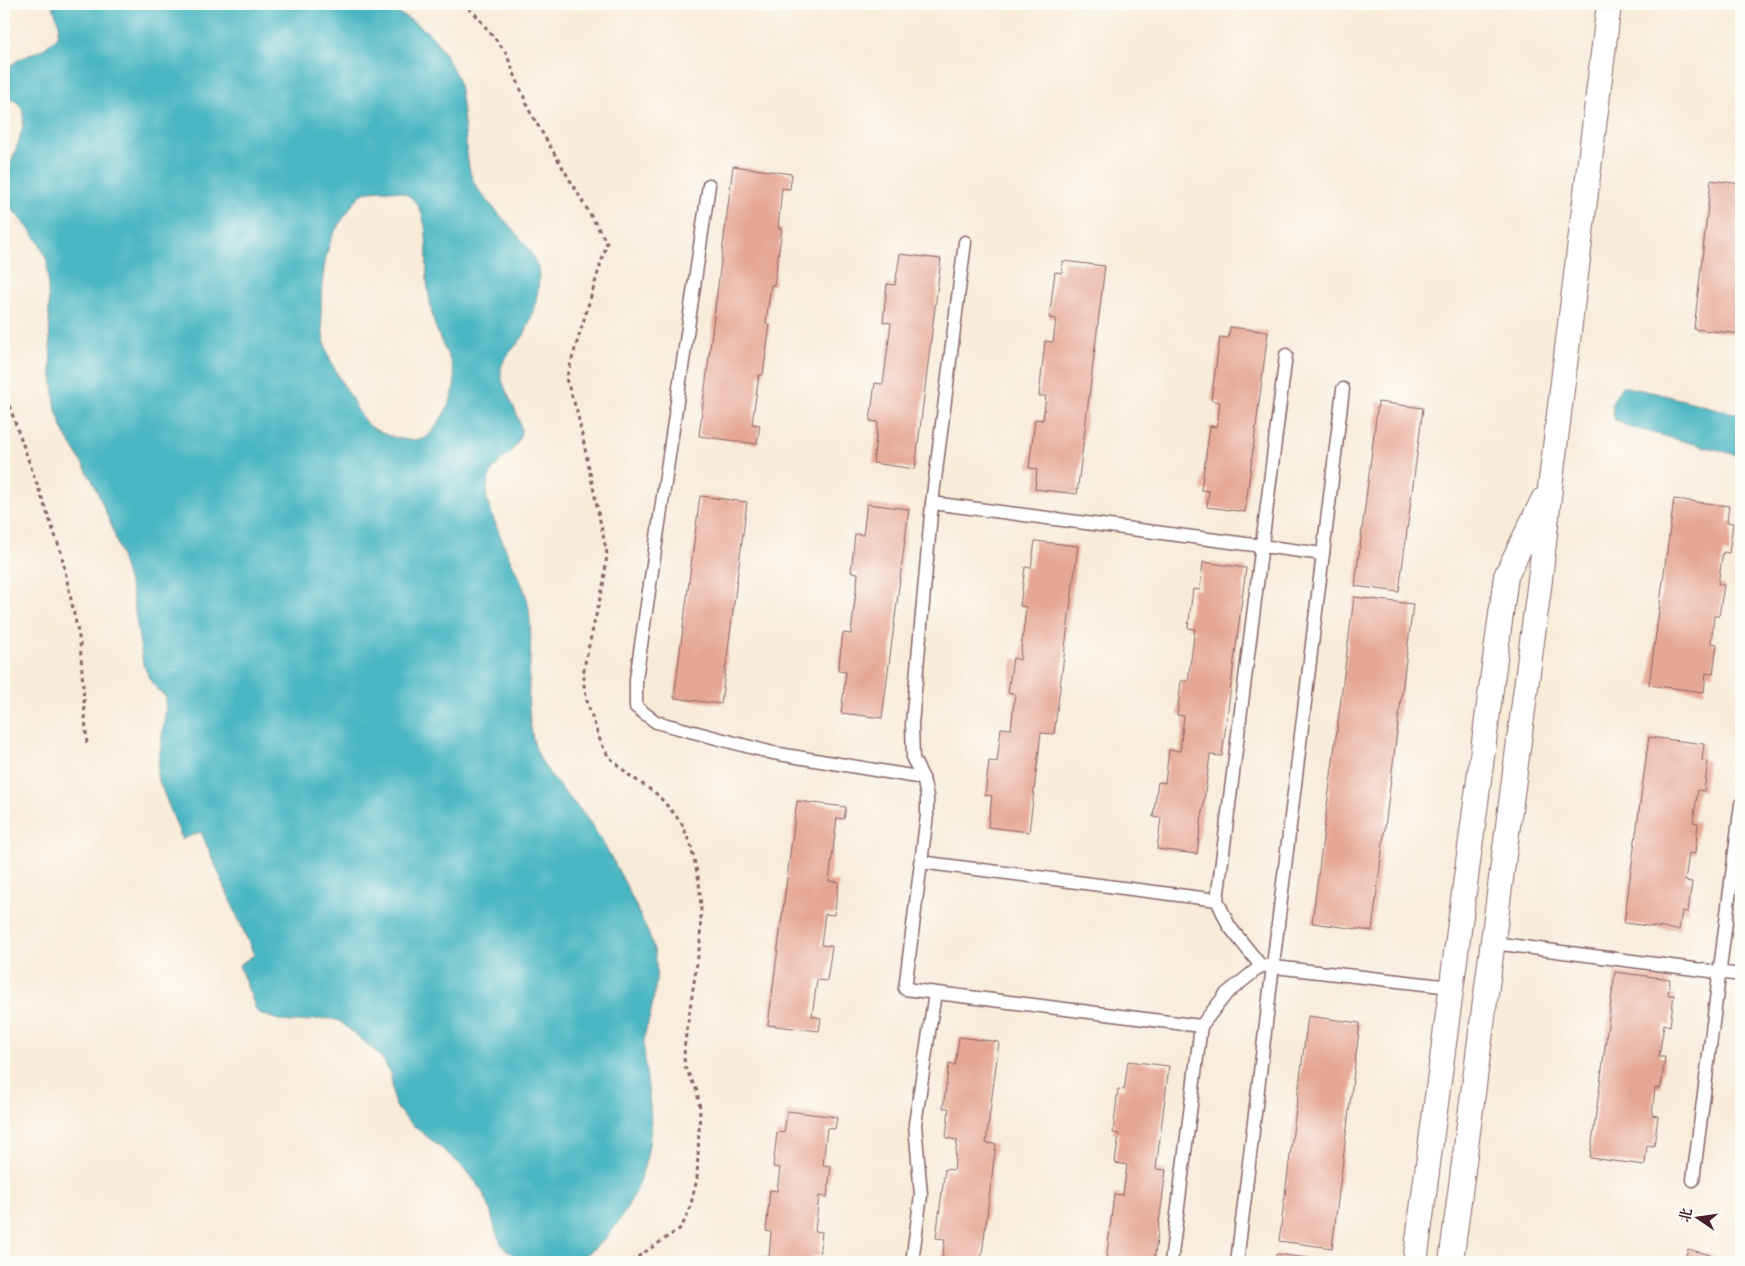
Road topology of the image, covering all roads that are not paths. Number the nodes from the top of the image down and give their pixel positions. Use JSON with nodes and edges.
{"nodes":[{"id":1,"x":1609,"y":4,"type":"edge"},
{"id":2,"x":708,"y":184,"type":"dead end"},
{"id":3,"x":965,"y":242,"type":"dead end"},
{"id":4,"x":1286,"y":355,"type":"dead end"},
{"id":5,"x":1343,"y":390,"type":"dead end"},
{"id":6,"x":1550,"y":488,"type":"junction"},
{"id":7,"x":932,"y":503,"type":"junction"},
{"id":8,"x":1262,"y":546,"type":"junction"},
{"id":9,"x":1323,"y":554,"type":"junction"},
{"id":10,"x":923,"y":778,"type":"junction"},
{"id":11,"x":1741,"y":804,"type":"edge"},
{"id":12,"x":920,"y":862,"type":"junction"},
{"id":13,"x":1217,"y":900,"type":"junction"},
{"id":14,"x":1493,"y":943,"type":"junction"},
{"id":15,"x":1267,"y":966,"type":"junction"},
{"id":16,"x":1720,"y":973,"type":"junction"},
{"id":17,"x":1741,"y":975,"type":"edge"},
{"id":18,"x":1451,"y":988,"type":"junction"},
{"id":19,"x":935,"y":993,"type":"junction"},
{"id":20,"x":1201,"y":1026,"type":"junction"},
{"id":21,"x":1693,"y":1180,"type":"dead end"},
{"id":22,"x":912,"y":1262,"type":"edge"},
{"id":23,"x":1171,"y":1262,"type":"edge"},
{"id":24,"x":1237,"y":1262,"type":"edge"},
{"id":25,"x":1415,"y":1262,"type":"edge"},
{"id":26,"x":1451,"y":1262,"type":"edge"}],
"edges":[{"from":1,"to":6,"type":"street"},
{"from":2,"to":10,"type":"lane"},
{"from":3,"to":7,"type":"lane"},
{"from":4,"to":8,"type":"lane"},
{"from":5,"to":9,"type":"lane"},
{"from":6,"to":14,"type":"street"},
{"from":6,"to":18,"type":"street"},
{"from":7,"to":8,"type":"lane"},
{"from":7,"to":10,"type":"lane"},
{"from":8,"to":9,"type":"lane"},
{"from":8,"to":13,"type":"lane"},
{"from":9,"to":15,"type":"lane"},
{"from":10,"to":12,"type":"lane"},
{"from":11,"to":16,"type":"lane"},
{"from":12,"to":13,"type":"lane"},
{"from":12,"to":19,"type":"lane"},
{"from":13,"to":15,"type":"lane"},
{"from":14,"to":16,"type":"lane"},
{"from":14,"to":26,"type":"street"},
{"from":15,"to":18,"type":"lane"},
{"from":15,"to":20,"type":"lane"},
{"from":15,"to":24,"type":"lane"},
{"from":16,"to":17,"type":"lane"},
{"from":16,"to":21,"type":"lane"},
{"from":18,"to":25,"type":"street"},
{"from":19,"to":20,"type":"lane"},
{"from":19,"to":22,"type":"lane"},
{"from":20,"to":23,"type":"lane"}]}
